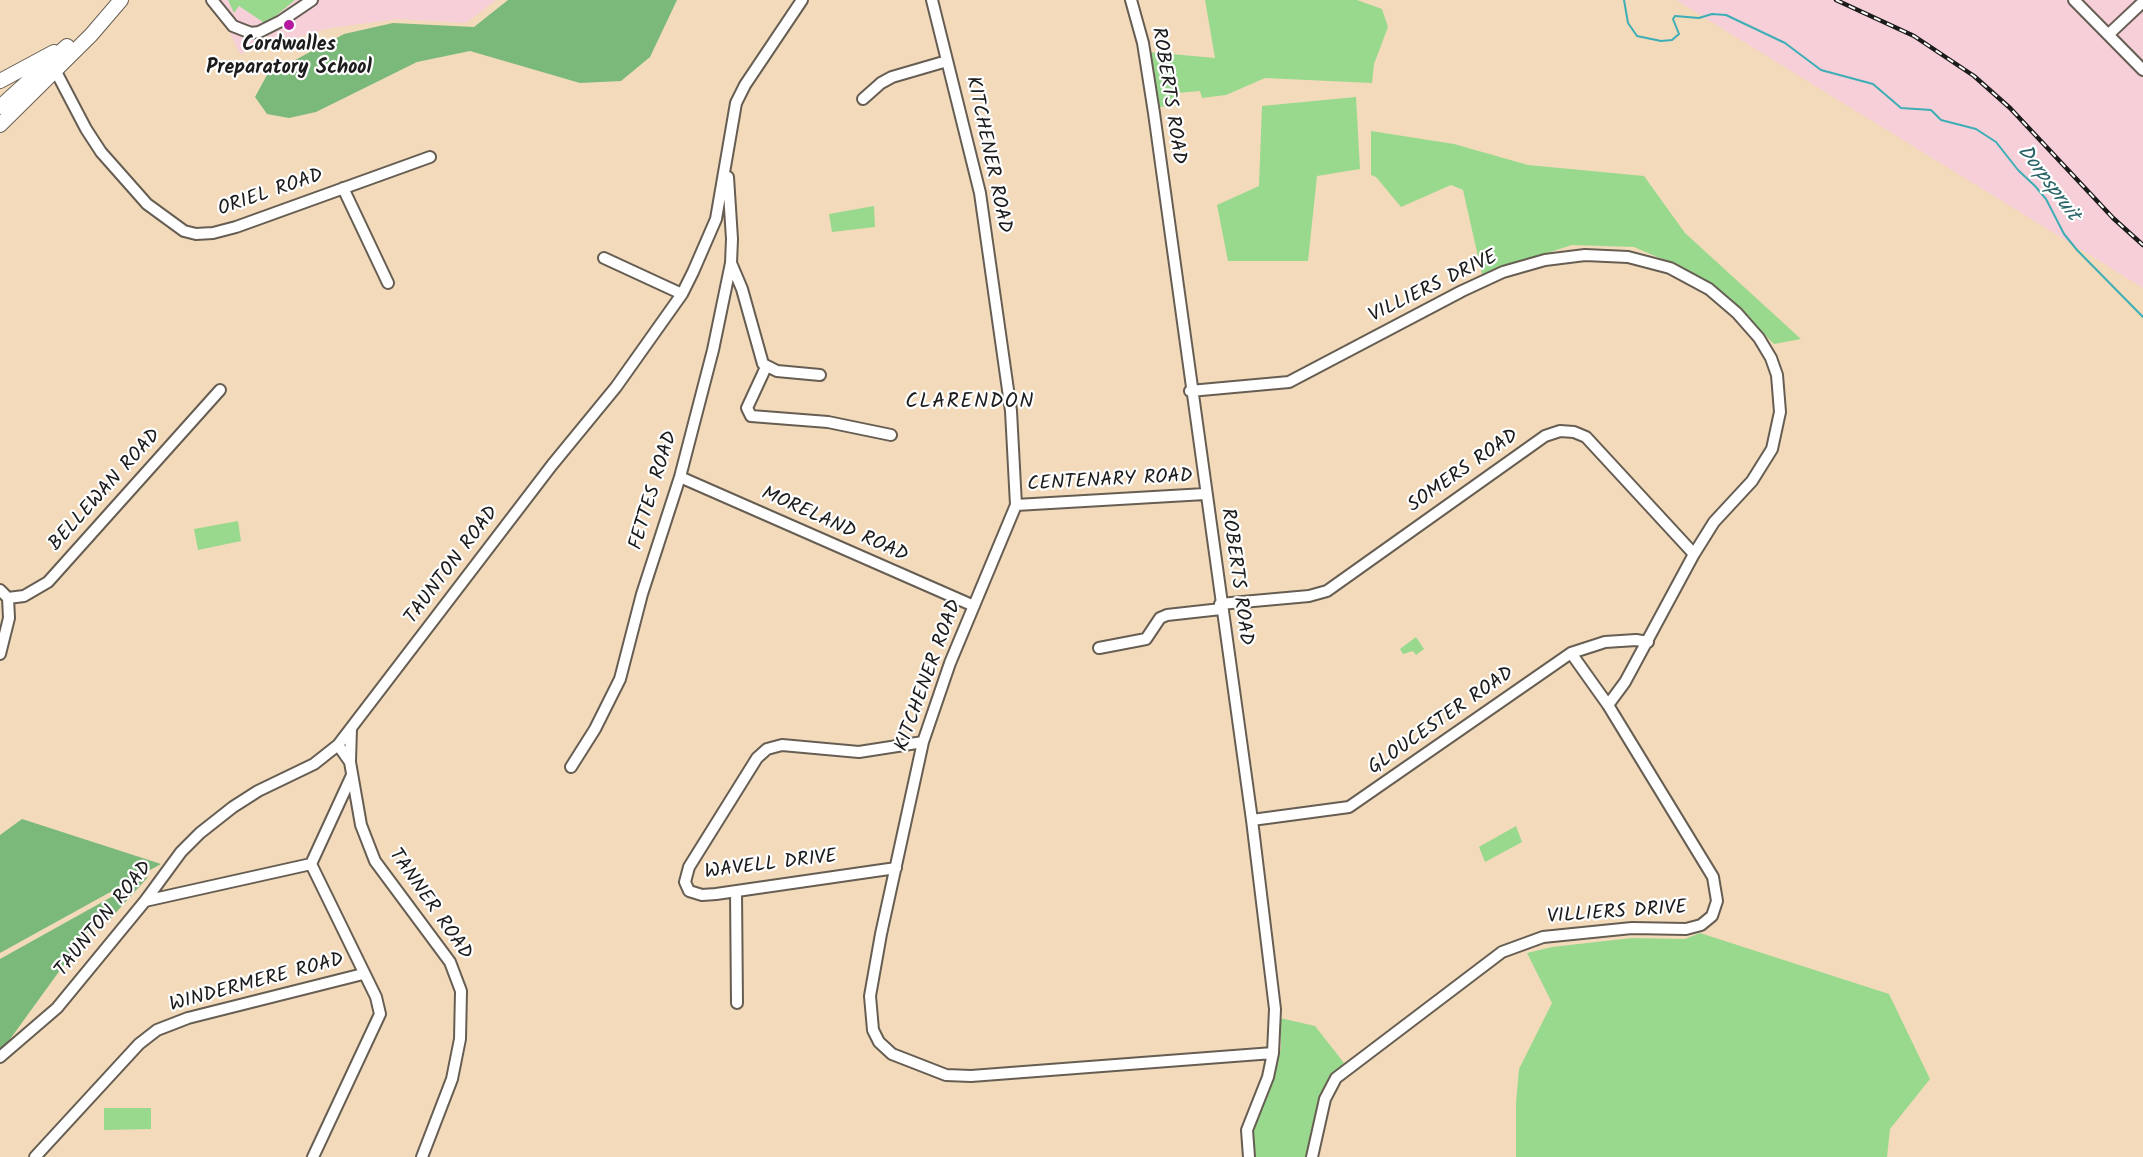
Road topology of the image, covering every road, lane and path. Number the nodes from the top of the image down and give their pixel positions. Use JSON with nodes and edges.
{"nodes":[{"id":1,"x":212,"y":0,"type":"edge"},
{"id":2,"x":312,"y":0,"type":"edge"},
{"id":3,"x":802,"y":0,"type":"edge"},
{"id":4,"x":932,"y":0,"type":"edge"},
{"id":5,"x":1131,"y":0,"type":"edge"},
{"id":6,"x":2074,"y":0,"type":"edge"},
{"id":7,"x":2143,"y":2,"type":"edge"},
{"id":8,"x":118,"y":3,"type":"edge"},
{"id":9,"x":2109,"y":34,"type":"junction"},
{"id":10,"x":70,"y":43,"type":"junction"},
{"id":11,"x":947,"y":61,"type":"junction"},
{"id":12,"x":52,"y":65,"type":"junction"},
{"id":13,"x":2143,"y":70,"type":"edge"},
{"id":14,"x":0,"y":81,"type":"edge"},
{"id":15,"x":863,"y":99,"type":"dead end"},
{"id":16,"x":1,"y":117,"type":"edge"},
{"id":17,"x":430,"y":157,"type":"dead end"},
{"id":18,"x":726,"y":167,"type":"junction"},
{"id":19,"x":343,"y":189,"type":"junction"},
{"id":20,"x":716,"y":219,"type":"junction"},
{"id":21,"x":732,"y":239,"type":"junction"},
{"id":22,"x":604,"y":258,"type":"dead end"},
{"id":23,"x":731,"y":263,"type":"junction"},
{"id":24,"x":388,"y":283,"type":"dead end"},
{"id":25,"x":682,"y":294,"type":"junction"},
{"id":26,"x":766,"y":367,"type":"junction"},
{"id":27,"x":820,"y":375,"type":"dead end"},
{"id":28,"x":220,"y":390,"type":"dead end"},
{"id":29,"x":1190,"y":391,"type":"junction"},
{"id":30,"x":891,"y":435,"type":"dead end"},
{"id":31,"x":680,"y":477,"type":"junction"},
{"id":32,"x":1205,"y":495,"type":"junction"},
{"id":33,"x":1016,"y":505,"type":"junction"},
{"id":34,"x":1694,"y":554,"type":"junction"},
{"id":35,"x":4,"y":594,"type":"edge"},
{"id":36,"x":974,"y":606,"type":"junction"},
{"id":37,"x":1220,"y":607,"type":"junction"},
{"id":38,"x":1648,"y":642,"type":"junction"},
{"id":39,"x":1099,"y":648,"type":"dead end"},
{"id":40,"x":1571,"y":653,"type":"junction"},
{"id":41,"x":0,"y":654,"type":"edge"},
{"id":42,"x":1608,"y":705,"type":"junction"},
{"id":43,"x":351,"y":728,"type":"junction"},
{"id":44,"x":922,"y":742,"type":"junction"},
{"id":45,"x":338,"y":745,"type":"junction"},
{"id":46,"x":350,"y":762,"type":"junction"},
{"id":47,"x":571,"y":767,"type":"dead end"},
{"id":48,"x":353,"y":775,"type":"junction"},
{"id":49,"x":1252,"y":820,"type":"junction"},
{"id":50,"x":310,"y":864,"type":"junction"},
{"id":51,"x":896,"y":868,"type":"junction"},
{"id":52,"x":736,"y":891,"type":"junction"},
{"id":53,"x":145,"y":901,"type":"junction"},
{"id":54,"x":363,"y":974,"type":"junction"},
{"id":55,"x":736,"y":1003,"type":"dead end"},
{"id":56,"x":1273,"y":1053,"type":"junction"},
{"id":57,"x":0,"y":1057,"type":"edge"},
{"id":58,"x":34,"y":1157,"type":"edge"},
{"id":59,"x":313,"y":1157,"type":"edge"},
{"id":60,"x":422,"y":1157,"type":"edge"},
{"id":61,"x":1249,"y":1157,"type":"edge"},
{"id":62,"x":1312,"y":1157,"type":"edge"}],
"edges":[{"from":1,"to":2,"type":"street"},
{"from":3,"to":18,"type":"street","name":"TAUNTON ROAD"},
{"from":4,"to":11,"type":"street","name":"KITCHENER ROAD"},
{"from":5,"to":29,"type":"street","name":"ROBERTS ROAD"},
{"from":6,"to":9,"type":"street"},
{"from":7,"to":9,"type":"street"},
{"from":8,"to":10,"type":"main road"},
{"from":8,"to":12,"type":"main road"},
{"from":9,"to":13,"type":"street"},
{"from":10,"to":12,"type":"main road"},
{"from":10,"to":14,"type":"main road"},
{"from":11,"to":15,"type":"street"},
{"from":11,"to":33,"type":"street","name":"KITCHENER ROAD"},
{"from":12,"to":16,"type":"main road"},
{"from":12,"to":19,"type":"street","name":"ORIEL ROAD"},
{"from":17,"to":19,"type":"street","name":"ORIEL ROAD"},
{"from":18,"to":20,"type":"street","name":"TAUNTON ROAD"},
{"from":18,"to":21,"type":"street","name":"FETTES ROAD"},
{"from":19,"to":24,"type":"street"},
{"from":20,"to":21,"type":"street"},
{"from":20,"to":25,"type":"street","name":"TAUNTON ROAD"},
{"from":21,"to":23,"type":"street","name":"FETTES ROAD"},
{"from":22,"to":25,"type":"street"},
{"from":23,"to":26,"type":"street"},
{"from":23,"to":31,"type":"street","name":"FETTES ROAD"},
{"from":25,"to":43,"type":"street","name":"TAUNTON ROAD"},
{"from":26,"to":27,"type":"street"},
{"from":26,"to":30,"type":"street"},
{"from":28,"to":35,"type":"street","name":"BELLEWAN ROAD"},
{"from":29,"to":32,"type":"street","name":"ROBERTS ROAD"},
{"from":29,"to":34,"type":"street","name":"VILLIERS DRIVE"},
{"from":31,"to":36,"type":"street","name":"MORELAND ROAD"},
{"from":31,"to":47,"type":"street","name":"FETTES ROAD"},
{"from":32,"to":33,"type":"street","name":"CENTENARY ROAD"},
{"from":32,"to":37,"type":"street","name":"ROBERTS ROAD"},
{"from":33,"to":36,"type":"street","name":"KITCHENER ROAD"},
{"from":34,"to":37,"type":"street","name":"SOMERS ROAD"},
{"from":34,"to":38,"type":"street","name":"VILLIERS DRIVE"},
{"from":35,"to":41,"type":"street","name":"BELLEWAN ROAD"},
{"from":36,"to":44,"type":"street","name":"KITCHENER ROAD"},
{"from":37,"to":39,"type":"street","name":"SOMERS ROAD"},
{"from":37,"to":49,"type":"street","name":"ROBERTS ROAD"},
{"from":38,"to":40,"type":"street","name":"GLOUCESTER ROAD"},
{"from":38,"to":42,"type":"street","name":"VILLIERS DRIVE"},
{"from":40,"to":42,"type":"street","name":"VILLIERS DRIVE"},
{"from":40,"to":49,"type":"street","name":"GLOUCESTER ROAD"},
{"from":42,"to":62,"type":"street","name":"VILLIERS DRIVE"},
{"from":43,"to":45,"type":"street","name":"TAUNTON ROAD"},
{"from":43,"to":46,"type":"street"},
{"from":44,"to":51,"type":"street","name":"KITCHENER ROAD"},
{"from":44,"to":52,"type":"street","name":"WAVELL DRIVE"},
{"from":45,"to":46,"type":"street","name":"TANNER ROAD"},
{"from":45,"to":53,"type":"street","name":"TAUNTON ROAD"},
{"from":46,"to":48,"type":"street","name":"TANNER ROAD"},
{"from":48,"to":50,"type":"street"},
{"from":48,"to":60,"type":"street","name":"TANNER ROAD"},
{"from":49,"to":56,"type":"street","name":"ROBERTS ROAD"},
{"from":50,"to":53,"type":"street"},
{"from":50,"to":54,"type":"street"},
{"from":51,"to":52,"type":"street","name":"WAVELL DRIVE"},
{"from":51,"to":56,"type":"street","name":"KITCHENER ROAD"},
{"from":52,"to":55,"type":"street"},
{"from":53,"to":57,"type":"street","name":"TAUNTON ROAD"},
{"from":54,"to":58,"type":"street","name":"WINDERMERE ROAD"},
{"from":54,"to":59,"type":"street"},
{"from":56,"to":61,"type":"street","name":"ROBERTS ROAD"}]}
